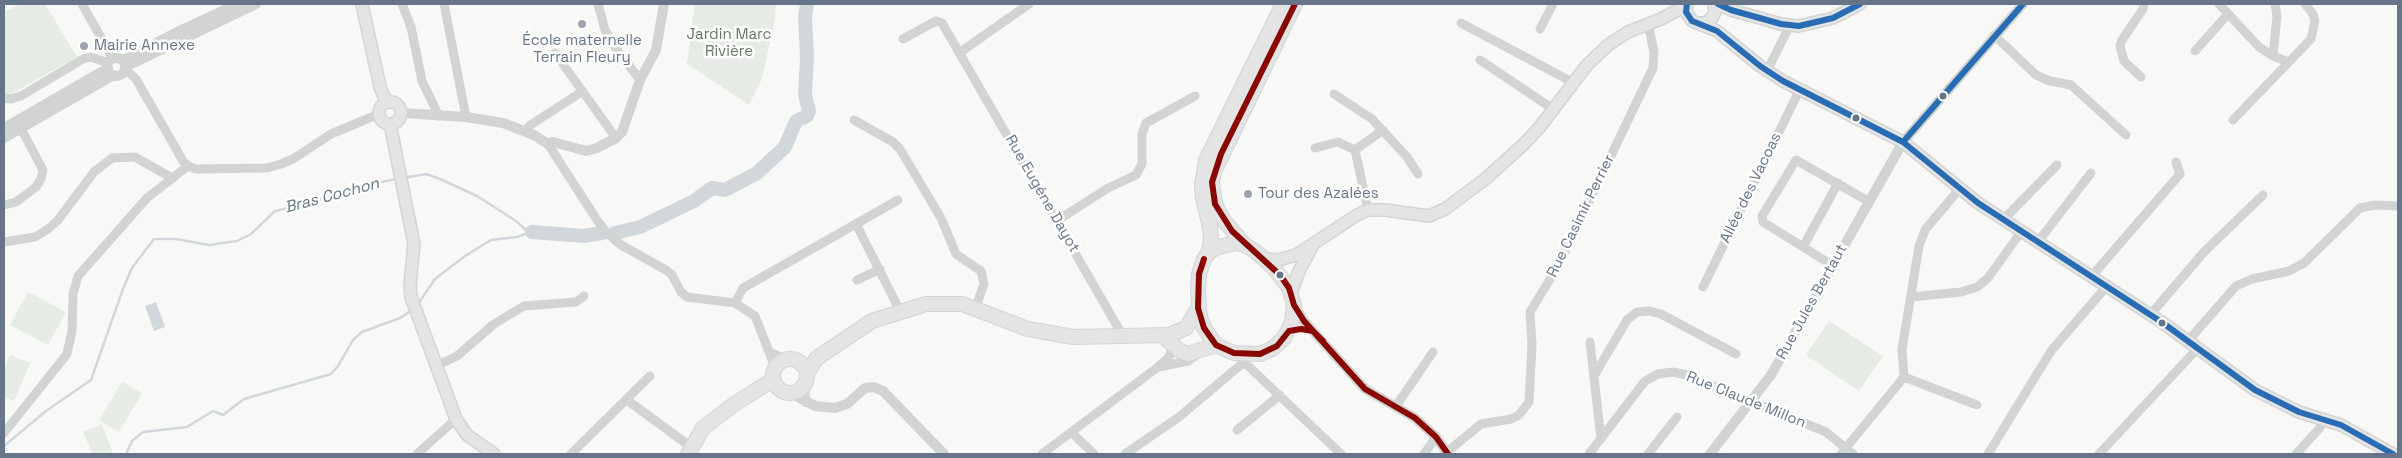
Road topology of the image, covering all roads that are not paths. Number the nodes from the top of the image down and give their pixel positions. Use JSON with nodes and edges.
{"nodes":[{"id":1,"x":82,"y":4,"type":"edge"},
{"id":2,"x":238,"y":4,"type":"edge"},
{"id":3,"x":256,"y":4,"type":"edge"},
{"id":4,"x":362,"y":4,"type":"edge"},
{"id":5,"x":402,"y":4,"type":"edge"},
{"id":6,"x":444,"y":4,"type":"edge"},
{"id":7,"x":598,"y":4,"type":"edge"},
{"id":8,"x":664,"y":4,"type":"edge"},
{"id":9,"x":1029,"y":4,"type":"edge"},
{"id":10,"x":1283,"y":4,"type":"edge"},
{"id":11,"x":1553,"y":4,"type":"edge"},
{"id":12,"x":1687,"y":4,"type":"edge"},
{"id":13,"x":1859,"y":4,"type":"edge"},
{"id":14,"x":2023,"y":4,"type":"edge"},
{"id":15,"x":2144,"y":4,"type":"edge"},
{"id":16,"x":2219,"y":4,"type":"edge"},
{"id":17,"x":2275,"y":4,"type":"edge"},
{"id":18,"x":2305,"y":4,"type":"edge"},
{"id":19,"x":1298,"y":6,"type":"edge"},
{"id":20,"x":1714,"y":10,"type":"edge"},
{"id":21,"x":2228,"y":14,"type":"junction"},
{"id":22,"x":1660,"y":19,"type":"junction"},
{"id":23,"x":1694,"y":21,"type":"junction"},
{"id":24,"x":1461,"y":23,"type":"dead end"},
{"id":25,"x":1648,"y":23,"type":"junction"},
{"id":26,"x":1790,"y":25,"type":"junction"},
{"id":27,"x":1540,"y":29,"type":"dead end"},
{"id":28,"x":1717,"y":31,"type":"junction"},
{"id":29,"x":1994,"y":35,"type":"junction"},
{"id":30,"x":903,"y":39,"type":"dead end"},
{"id":31,"x":2195,"y":51,"type":"dead end"},
{"id":32,"x":555,"y":53,"type":"dead end"},
{"id":33,"x":959,"y":53,"type":"junction"},
{"id":34,"x":2273,"y":56,"type":"junction"},
{"id":35,"x":1480,"y":60,"type":"dead end"},
{"id":36,"x":2288,"y":62,"type":"junction"},
{"id":37,"x":117,"y":67,"type":"junction"},
{"id":38,"x":1767,"y":71,"type":"junction"},
{"id":39,"x":2141,"y":77,"type":"dead end"},
{"id":40,"x":640,"y":80,"type":"junction"},
{"id":41,"x":1574,"y":83,"type":"junction"},
{"id":42,"x":1800,"y":90,"type":"junction"},
{"id":43,"x":583,"y":91,"type":"junction"},
{"id":44,"x":1334,"y":94,"type":"dead end"},
{"id":45,"x":1195,"y":96,"type":"dead end"},
{"id":46,"x":4,"y":98,"type":"edge"},
{"id":47,"x":386,"y":102,"type":"junction"},
{"id":48,"x":1553,"y":110,"type":"junction"},
{"id":49,"x":402,"y":113,"type":"junction"},
{"id":50,"x":379,"y":114,"type":"junction"},
{"id":51,"x":439,"y":116,"type":"junction"},
{"id":52,"x":466,"y":117,"type":"junction"},
{"id":53,"x":854,"y":120,"type":"dead end"},
{"id":54,"x":2233,"y":120,"type":"dead end"},
{"id":55,"x":19,"y":124,"type":"junction"},
{"id":56,"x":390,"y":124,"type":"junction"},
{"id":57,"x":4,"y":128,"type":"edge"},
{"id":58,"x":1382,"y":130,"type":"junction"},
{"id":59,"x":526,"y":131,"type":"junction"},
{"id":60,"x":2126,"y":135,"type":"dead end"},
{"id":61,"x":4,"y":138,"type":"edge"},
{"id":62,"x":616,"y":138,"type":"junction"},
{"id":63,"x":1903,"y":142,"type":"junction"},
{"id":64,"x":548,"y":144,"type":"junction"},
{"id":65,"x":1315,"y":148,"type":"dead end"},
{"id":66,"x":1354,"y":150,"type":"junction"},
{"id":67,"x":2176,"y":162,"type":"dead end"},
{"id":68,"x":2057,"y":165,"type":"dead end"},
{"id":69,"x":188,"y":166,"type":"junction"},
{"id":70,"x":2091,"y":173,"type":"dead end"},
{"id":71,"x":1418,"y":174,"type":"dead end"},
{"id":72,"x":172,"y":178,"type":"junction"},
{"id":73,"x":1838,"y":183,"type":"junction"},
{"id":74,"x":1960,"y":188,"type":"junction"},
{"id":75,"x":2263,"y":195,"type":"dead end"},
{"id":76,"x":898,"y":200,"type":"dead end"},
{"id":77,"x":1868,"y":200,"type":"junction"},
{"id":78,"x":4,"y":205,"type":"edge"},
{"id":79,"x":2398,"y":206,"type":"edge"},
{"id":80,"x":1368,"y":210,"type":"junction"},
{"id":81,"x":1058,"y":220,"type":"junction"},
{"id":82,"x":2003,"y":220,"type":"junction"},
{"id":83,"x":856,"y":224,"type":"junction"},
{"id":84,"x":2021,"y":232,"type":"junction"},
{"id":85,"x":4,"y":242,"type":"edge"},
{"id":86,"x":2037,"y":243,"type":"junction"},
{"id":87,"x":1245,"y":245,"type":"junction"},
{"id":88,"x":1312,"y":246,"type":"junction"},
{"id":89,"x":1803,"y":247,"type":"junction"},
{"id":90,"x":1209,"y":252,"type":"junction"},
{"id":91,"x":1265,"y":259,"type":"junction"},
{"id":92,"x":1832,"y":265,"type":"junction"},
{"id":93,"x":880,"y":269,"type":"junction"},
{"id":94,"x":2091,"y":277,"type":"junction"},
{"id":95,"x":857,"y":280,"type":"dead end"},
{"id":96,"x":1703,"y":287,"type":"dead end"},
{"id":97,"x":2106,"y":287,"type":"junction"},
{"id":98,"x":584,"y":296,"type":"dead end"},
{"id":99,"x":1911,"y":297,"type":"junction"},
{"id":100,"x":1292,"y":299,"type":"junction"},
{"id":101,"x":735,"y":303,"type":"junction"},
{"id":102,"x":1198,"y":308,"type":"junction"},
{"id":103,"x":975,"y":309,"type":"junction"},
{"id":104,"x":900,"y":311,"type":"junction"},
{"id":105,"x":2150,"y":315,"type":"junction"},
{"id":106,"x":1186,"y":328,"type":"junction"},
{"id":107,"x":1313,"y":330,"type":"junction"},
{"id":108,"x":1289,"y":331,"type":"junction"},
{"id":109,"x":1123,"y":336,"type":"junction"},
{"id":110,"x":1162,"y":336,"type":"junction"},
{"id":111,"x":2188,"y":341,"type":"junction"},
{"id":112,"x":1590,"y":342,"type":"dead end"},
{"id":113,"x":1216,"y":344,"type":"junction"},
{"id":114,"x":1173,"y":345,"type":"junction"},
{"id":115,"x":2198,"y":348,"type":"junction"},
{"id":116,"x":1200,"y":351,"type":"junction"},
{"id":117,"x":1433,"y":352,"type":"dead end"},
{"id":118,"x":1736,"y":354,"type":"dead end"},
{"id":119,"x":817,"y":358,"type":"junction"},
{"id":120,"x":1244,"y":358,"type":"junction"},
{"id":121,"x":800,"y":361,"type":"junction"},
{"id":122,"x":436,"y":366,"type":"junction"},
{"id":123,"x":1158,"y":368,"type":"junction"},
{"id":124,"x":807,"y":374,"type":"junction"},
{"id":125,"x":650,"y":376,"type":"dead end"},
{"id":126,"x":1594,"y":376,"type":"junction"},
{"id":127,"x":1904,"y":377,"type":"junction"},
{"id":128,"x":785,"y":379,"type":"junction"},
{"id":129,"x":1280,"y":395,"type":"junction"},
{"id":130,"x":627,"y":400,"type":"junction"},
{"id":131,"x":1751,"y":402,"type":"junction"},
{"id":132,"x":1977,"y":405,"type":"dead end"},
{"id":133,"x":1396,"y":406,"type":"junction"},
{"id":134,"x":1677,"y":417,"type":"dead end"},
{"id":135,"x":456,"y":419,"type":"junction"},
{"id":136,"x":2324,"y":419,"type":"junction"},
{"id":137,"x":1237,"y":430,"type":"dead end"},
{"id":138,"x":4,"y":433,"type":"edge"},
{"id":139,"x":1072,"y":433,"type":"junction"},
{"id":140,"x":1436,"y":438,"type":"junction"},
{"id":141,"x":1601,"y":439,"type":"junction"},
{"id":142,"x":689,"y":450,"type":"edge"},
{"id":143,"x":1843,"y":451,"type":"edge"},
{"id":144,"x":1447,"y":453,"type":"edge"},
{"id":145,"x":417,"y":454,"type":"edge"},
{"id":146,"x":494,"y":454,"type":"edge"},
{"id":147,"x":571,"y":454,"type":"edge"},
{"id":148,"x":944,"y":454,"type":"edge"},
{"id":149,"x":1042,"y":454,"type":"edge"},
{"id":150,"x":1094,"y":454,"type":"edge"},
{"id":151,"x":1125,"y":454,"type":"edge"},
{"id":152,"x":1341,"y":454,"type":"edge"},
{"id":153,"x":1424,"y":454,"type":"edge"},
{"id":154,"x":1589,"y":454,"type":"edge"},
{"id":155,"x":1648,"y":454,"type":"edge"},
{"id":156,"x":1710,"y":454,"type":"edge"},
{"id":157,"x":1853,"y":454,"type":"edge"},
{"id":158,"x":1988,"y":454,"type":"edge"},
{"id":159,"x":2099,"y":454,"type":"edge"},
{"id":160,"x":2296,"y":454,"type":"edge"},
{"id":161,"x":2393,"y":454,"type":"edge"}],
"edges":[{"from":1,"to":37,"type":"street"},
{"from":2,"to":37,"type":"street"},
{"from":3,"to":37,"type":"street"},
{"from":4,"to":47,"type":"main road"},
{"from":5,"to":51,"type":"street"},
{"from":6,"to":52,"type":"street"},
{"from":7,"to":40,"type":"street"},
{"from":8,"to":40,"type":"street"},
{"from":9,"to":33,"type":"street"},
{"from":10,"to":90,"type":"main road"},
{"from":11,"to":27,"type":"street"},
{"from":12,"to":22,"type":"main road"},
{"from":12,"to":23,"type":"main road"},
{"from":13,"to":26,"type":"main road"},
{"from":14,"to":29,"type":"street","name":"Rue Jules Bertaut"},
{"from":15,"to":39,"type":"street"},
{"from":16,"to":21,"type":"street"},
{"from":17,"to":34,"type":"street"},
{"from":18,"to":36,"type":"street"},
{"from":19,"to":87,"type":"main road"},
{"from":20,"to":23,"type":"main road"},
{"from":20,"to":26,"type":"main road"},
{"from":20,"to":28,"type":"main road"},
{"from":21,"to":31,"type":"street"},
{"from":21,"to":34,"type":"street"},
{"from":22,"to":23,"type":"main road"},
{"from":22,"to":25,"type":"main road"},
{"from":23,"to":28,"type":"main road"},
{"from":24,"to":41,"type":"street"},
{"from":25,"to":41,"type":"main road"},
{"from":25,"to":144,"type":"street","name":"Rue Casimir Perrier"},
{"from":26,"to":38,"type":"street"},
{"from":28,"to":38,"type":"main road"},
{"from":29,"to":60,"type":"street"},
{"from":29,"to":63,"type":"street","name":"Rue Jules Bertaut"},
{"from":30,"to":33,"type":"street","name":"Rue Eugéne Dayot"},
{"from":32,"to":43,"type":"street"},
{"from":33,"to":81,"type":"street","name":"Rue Eugéne Dayot"},
{"from":34,"to":36,"type":"street"},
{"from":35,"to":48,"type":"street"},
{"from":36,"to":54,"type":"street"},
{"from":37,"to":46,"type":"street"},
{"from":37,"to":55,"type":"street"},
{"from":37,"to":69,"type":"street"},
{"from":38,"to":42,"type":"main road"},
{"from":40,"to":62,"type":"street"},
{"from":41,"to":48,"type":"main road"},
{"from":42,"to":63,"type":"main road"},
{"from":42,"to":96,"type":"street","name":"Allée des Vacoas"},
{"from":43,"to":59,"type":"street"},
{"from":43,"to":62,"type":"street"},
{"from":44,"to":58,"type":"street"},
{"from":45,"to":81,"type":"street"},
{"from":47,"to":49,"type":"main road"},
{"from":47,"to":50,"type":"main road"},
{"from":48,"to":80,"type":"main road"},
{"from":49,"to":51,"type":"street"},
{"from":49,"to":56,"type":"main road"},
{"from":50,"to":56,"type":"main road"},
{"from":50,"to":69,"type":"street"},
{"from":51,"to":52,"type":"street"},
{"from":52,"to":59,"type":"street"},
{"from":53,"to":103,"type":"street"},
{"from":55,"to":57,"type":"street"},
{"from":55,"to":61,"type":"street"},
{"from":55,"to":78,"type":"street"},
{"from":56,"to":122,"type":"main road"},
{"from":58,"to":66,"type":"street"},
{"from":58,"to":71,"type":"street"},
{"from":59,"to":64,"type":"street"},
{"from":62,"to":64,"type":"street"},
{"from":63,"to":74,"type":"main road"},
{"from":63,"to":77,"type":"street","name":"Rue Jules Bertaut"},
{"from":64,"to":101,"type":"street"},
{"from":65,"to":66,"type":"street"},
{"from":66,"to":80,"type":"street"},
{"from":67,"to":94,"type":"street"},
{"from":68,"to":82,"type":"street"},
{"from":69,"to":72,"type":"street"},
{"from":70,"to":86,"type":"street"},
{"from":72,"to":85,"type":"street"},
{"from":72,"to":138,"type":"street"},
{"from":73,"to":77,"type":"street"},
{"from":73,"to":89,"type":"street"},
{"from":73,"to":89,"type":"street"},
{"from":74,"to":82,"type":"main road"},
{"from":74,"to":99,"type":"street"},
{"from":75,"to":105,"type":"street"},
{"from":76,"to":83,"type":"street"},
{"from":77,"to":92,"type":"street","name":"Rue Jules Bertaut"},
{"from":79,"to":111,"type":"street"},
{"from":80,"to":88,"type":"main road"},
{"from":81,"to":109,"type":"street","name":"Rue Eugéne Dayot"},
{"from":82,"to":84,"type":"main road"},
{"from":83,"to":93,"type":"street"},
{"from":83,"to":101,"type":"street"},
{"from":84,"to":86,"type":"main road"},
{"from":84,"to":99,"type":"street"},
{"from":86,"to":94,"type":"main road"},
{"from":87,"to":90,"type":"main road"},
{"from":87,"to":91,"type":"main road"},
{"from":88,"to":91,"type":"main road"},
{"from":88,"to":100,"type":"main road"},
{"from":89,"to":92,"type":"street"},
{"from":90,"to":102,"type":"main road"},
{"from":91,"to":100,"type":"main road"},
{"from":92,"to":131,"type":"street","name":"Rue Jules Bertaut"},
{"from":93,"to":95,"type":"street"},
{"from":93,"to":104,"type":"street"},
{"from":94,"to":97,"type":"main road"},
{"from":97,"to":105,"type":"main road"},
{"from":97,"to":158,"type":"street"},
{"from":98,"to":122,"type":"street"},
{"from":99,"to":127,"type":"street"},
{"from":100,"to":107,"type":"street"},
{"from":100,"to":108,"type":"main road"},
{"from":101,"to":128,"type":"street"},
{"from":102,"to":106,"type":"main road"},
{"from":102,"to":113,"type":"main road"},
{"from":103,"to":104,"type":"main road"},
{"from":103,"to":109,"type":"main road"},
{"from":104,"to":119,"type":"main road"},
{"from":105,"to":111,"type":"main road"},
{"from":106,"to":110,"type":"main road"},
{"from":106,"to":114,"type":"street"},
{"from":107,"to":108,"type":"street"},
{"from":107,"to":133,"type":"street"},
{"from":108,"to":120,"type":"main road"},
{"from":109,"to":110,"type":"main road"},
{"from":110,"to":114,"type":"main road"},
{"from":111,"to":115,"type":"main road"},
{"from":112,"to":126,"type":"street"},
{"from":113,"to":116,"type":"main road"},
{"from":113,"to":120,"type":"main road"},
{"from":114,"to":116,"type":"main road"},
{"from":114,"to":123,"type":"street"},
{"from":115,"to":136,"type":"main road"},
{"from":115,"to":159,"type":"street"},
{"from":116,"to":123,"type":"street"},
{"from":117,"to":133,"type":"street"},
{"from":118,"to":126,"type":"street"},
{"from":119,"to":121,"type":"main road"},
{"from":119,"to":124,"type":"main road"},
{"from":120,"to":129,"type":"street"},
{"from":120,"to":151,"type":"street"},
{"from":121,"to":124,"type":"main road"},
{"from":121,"to":128,"type":"main road"},
{"from":122,"to":135,"type":"main road"},
{"from":123,"to":139,"type":"street"},
{"from":124,"to":128,"type":"main road"},
{"from":125,"to":130,"type":"street"},
{"from":126,"to":141,"type":"street"},
{"from":127,"to":132,"type":"street"},
{"from":127,"to":143,"type":"street"},
{"from":128,"to":142,"type":"main road"},
{"from":128,"to":148,"type":"street"},
{"from":129,"to":137,"type":"street"},
{"from":129,"to":152,"type":"street"},
{"from":130,"to":142,"type":"street"},
{"from":130,"to":147,"type":"street"},
{"from":131,"to":141,"type":"street","name":"Rue Claude Millon"},
{"from":131,"to":143,"type":"street","name":"Rue Claude Millon"},
{"from":131,"to":156,"type":"street","name":"Rue Jules Bertaut"},
{"from":133,"to":140,"type":"street"},
{"from":134,"to":155,"type":"street"},
{"from":135,"to":145,"type":"street"},
{"from":135,"to":146,"type":"main road"},
{"from":136,"to":160,"type":"street"},
{"from":136,"to":161,"type":"main road"},
{"from":139,"to":149,"type":"street"},
{"from":139,"to":150,"type":"street"},
{"from":140,"to":144,"type":"street"},
{"from":140,"to":153,"type":"street"},
{"from":141,"to":154,"type":"street","name":"Rue Claude Millon"},
{"from":143,"to":157,"type":"street","name":"Rue Claude Millon"}]}
